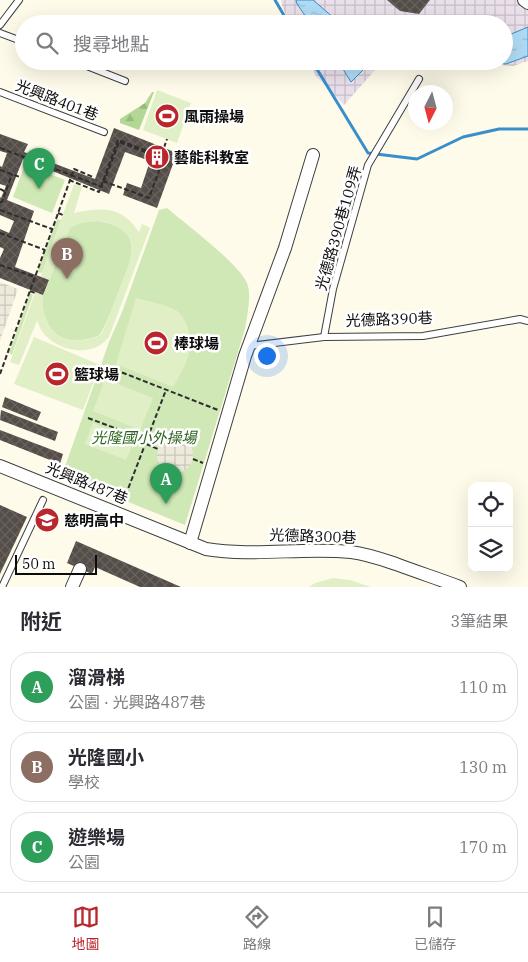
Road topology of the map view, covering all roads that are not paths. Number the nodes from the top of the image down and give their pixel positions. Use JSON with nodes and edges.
{"nodes":[{"id":1,"x":19,"y":0,"type":"edge"},
{"id":2,"x":524,"y":0,"type":"edge"},
{"id":3,"x":528,"y":3,"type":"edge"},
{"id":4,"x":0,"y":25,"type":"edge"},
{"id":5,"x":0,"y":33,"type":"edge"},
{"id":6,"x":15,"y":39,"type":"edge"},
{"id":7,"x":97,"y":70,"type":"edge"},
{"id":8,"x":419,"y":80,"type":"dead end"},
{"id":9,"x":125,"y":81,"type":"dead end"},
{"id":10,"x":0,"y":92,"type":"edge"},
{"id":11,"x":104,"y":132,"type":"dead end"},
{"id":12,"x":313,"y":155,"type":"dead end"},
{"id":13,"x":528,"y":321,"type":"edge"},
{"id":14,"x":324,"y":337,"type":"junction"},
{"id":15,"x":249,"y":346,"type":"junction"},
{"id":16,"x":0,"y":466,"type":"edge"},
{"id":17,"x":43,"y":500,"type":"dead end"},
{"id":18,"x":190,"y":543,"type":"junction"},
{"id":19,"x":80,"y":569,"type":"dead end"},
{"id":20,"x":2,"y":587,"type":"edge"},
{"id":21,"x":72,"y":587,"type":"edge"},
{"id":22,"x":460,"y":587,"type":"edge"}],
"edges":[{"from":1,"to":4,"type":"lane"},
{"from":2,"to":3,"type":"street"},
{"from":5,"to":6,"type":"lane"},
{"from":7,"to":9,"type":"lane"},
{"from":8,"to":14,"type":"lane","name":"光德路390巷109弄"},
{"from":10,"to":11,"type":"lane","name":"光興路401巷"},
{"from":12,"to":15,"type":"street"},
{"from":13,"to":14,"type":"lane","name":"光德路390巷"},
{"from":14,"to":15,"type":"lane","name":"光德路390巷"},
{"from":15,"to":18,"type":"street"},
{"from":16,"to":18,"type":"street","name":"光興路487巷"},
{"from":17,"to":20,"type":"lane"},
{"from":18,"to":22,"type":"street","name":"光德路300巷"},
{"from":19,"to":21,"type":"street"}]}
